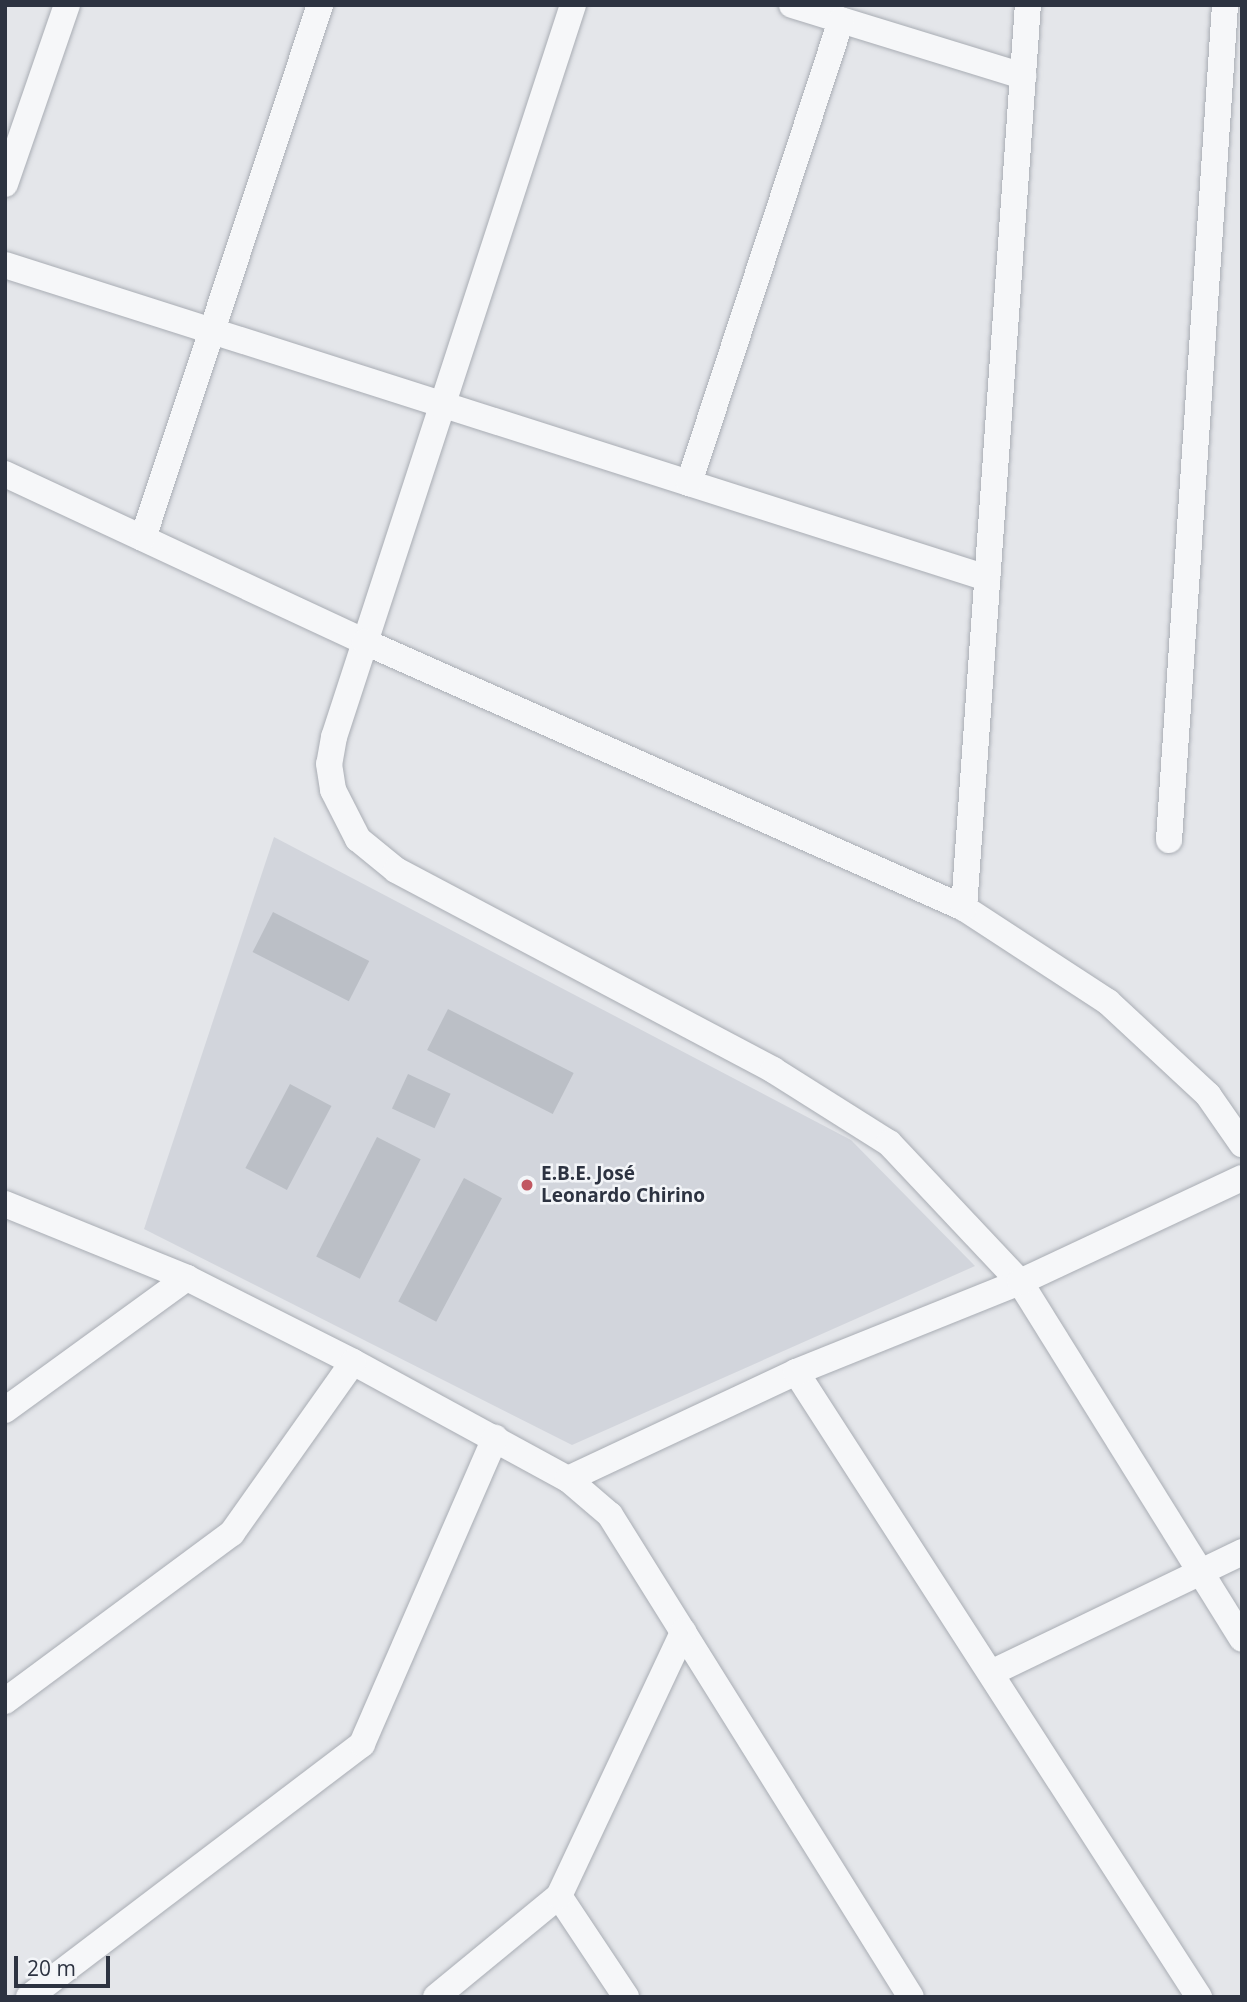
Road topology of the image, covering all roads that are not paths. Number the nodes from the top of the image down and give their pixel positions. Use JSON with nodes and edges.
{"nodes":[{"id":1,"x":67,"y":5,"type":"edge"},
{"id":2,"x":320,"y":5,"type":"edge"},
{"id":3,"x":573,"y":5,"type":"edge"},
{"id":4,"x":792,"y":5,"type":"edge"},
{"id":5,"x":1028,"y":5,"type":"edge"},
{"id":6,"x":1225,"y":5,"type":"edge"},
{"id":7,"x":841,"y":20,"type":"junction"},
{"id":8,"x":1023,"y":76,"type":"junction"},
{"id":9,"x":5,"y":184,"type":"edge"},
{"id":10,"x":5,"y":265,"type":"edge"},
{"id":11,"x":212,"y":330,"type":"junction"},
{"id":12,"x":443,"y":404,"type":"junction"},
{"id":13,"x":5,"y":474,"type":"edge"},
{"id":14,"x":689,"y":483,"type":"junction"},
{"id":15,"x":143,"y":538,"type":"junction"},
{"id":16,"x":987,"y":578,"type":"junction"},
{"id":17,"x":365,"y":642,"type":"junction"},
{"id":18,"x":1169,"y":840,"type":"dead end"},
{"id":19,"x":964,"y":908,"type":"junction"},
{"id":20,"x":1242,"y":1144,"type":"edge"},
{"id":21,"x":1242,"y":1178,"type":"edge"},
{"id":22,"x":5,"y":1204,"type":"edge"},
{"id":23,"x":187,"y":1278,"type":"junction"},
{"id":24,"x":1020,"y":1282,"type":"junction"},
{"id":25,"x":353,"y":1362,"type":"junction"},
{"id":26,"x":796,"y":1372,"type":"junction"},
{"id":27,"x":5,"y":1410,"type":"edge"},
{"id":28,"x":495,"y":1438,"type":"junction"},
{"id":29,"x":568,"y":1479,"type":"junction"},
{"id":30,"x":1242,"y":1552,"type":"edge"},
{"id":31,"x":1200,"y":1571,"type":"junction"},
{"id":32,"x":684,"y":1632,"type":"junction"},
{"id":33,"x":1242,"y":1638,"type":"edge"},
{"id":34,"x":991,"y":1673,"type":"junction"},
{"id":35,"x":5,"y":1701,"type":"edge"},
{"id":36,"x":559,"y":1896,"type":"junction"},
{"id":37,"x":1198,"y":1996,"type":"edge"},
{"id":38,"x":29,"y":1997,"type":"edge"},
{"id":39,"x":436,"y":1997,"type":"edge"},
{"id":40,"x":626,"y":1997,"type":"edge"},
{"id":41,"x":911,"y":1997,"type":"edge"}],
"edges":[{"from":1,"to":9,"type":"street"},
{"from":2,"to":11,"type":"street"},
{"from":3,"to":12,"type":"street"},
{"from":4,"to":7,"type":"street"},
{"from":5,"to":8,"type":"street"},
{"from":6,"to":18,"type":"street"},
{"from":7,"to":8,"type":"street"},
{"from":7,"to":14,"type":"street"},
{"from":8,"to":16,"type":"street"},
{"from":10,"to":11,"type":"street"},
{"from":11,"to":12,"type":"street"},
{"from":11,"to":15,"type":"street"},
{"from":12,"to":14,"type":"street"},
{"from":12,"to":17,"type":"street"},
{"from":13,"to":15,"type":"street"},
{"from":14,"to":16,"type":"street"},
{"from":15,"to":17,"type":"street"},
{"from":16,"to":19,"type":"street"},
{"from":17,"to":19,"type":"street"},
{"from":17,"to":24,"type":"street"},
{"from":19,"to":20,"type":"street"},
{"from":21,"to":24,"type":"street"},
{"from":22,"to":23,"type":"street"},
{"from":23,"to":25,"type":"street"},
{"from":23,"to":27,"type":"street"},
{"from":24,"to":26,"type":"street"},
{"from":24,"to":31,"type":"street"},
{"from":25,"to":28,"type":"street"},
{"from":25,"to":35,"type":"street"},
{"from":26,"to":29,"type":"street"},
{"from":26,"to":34,"type":"street"},
{"from":28,"to":29,"type":"street"},
{"from":28,"to":38,"type":"street"},
{"from":29,"to":32,"type":"street"},
{"from":30,"to":31,"type":"street"},
{"from":31,"to":33,"type":"street"},
{"from":31,"to":34,"type":"street"},
{"from":32,"to":36,"type":"street"},
{"from":32,"to":41,"type":"street"},
{"from":34,"to":37,"type":"street"},
{"from":36,"to":39,"type":"street"},
{"from":36,"to":40,"type":"street"}]}
